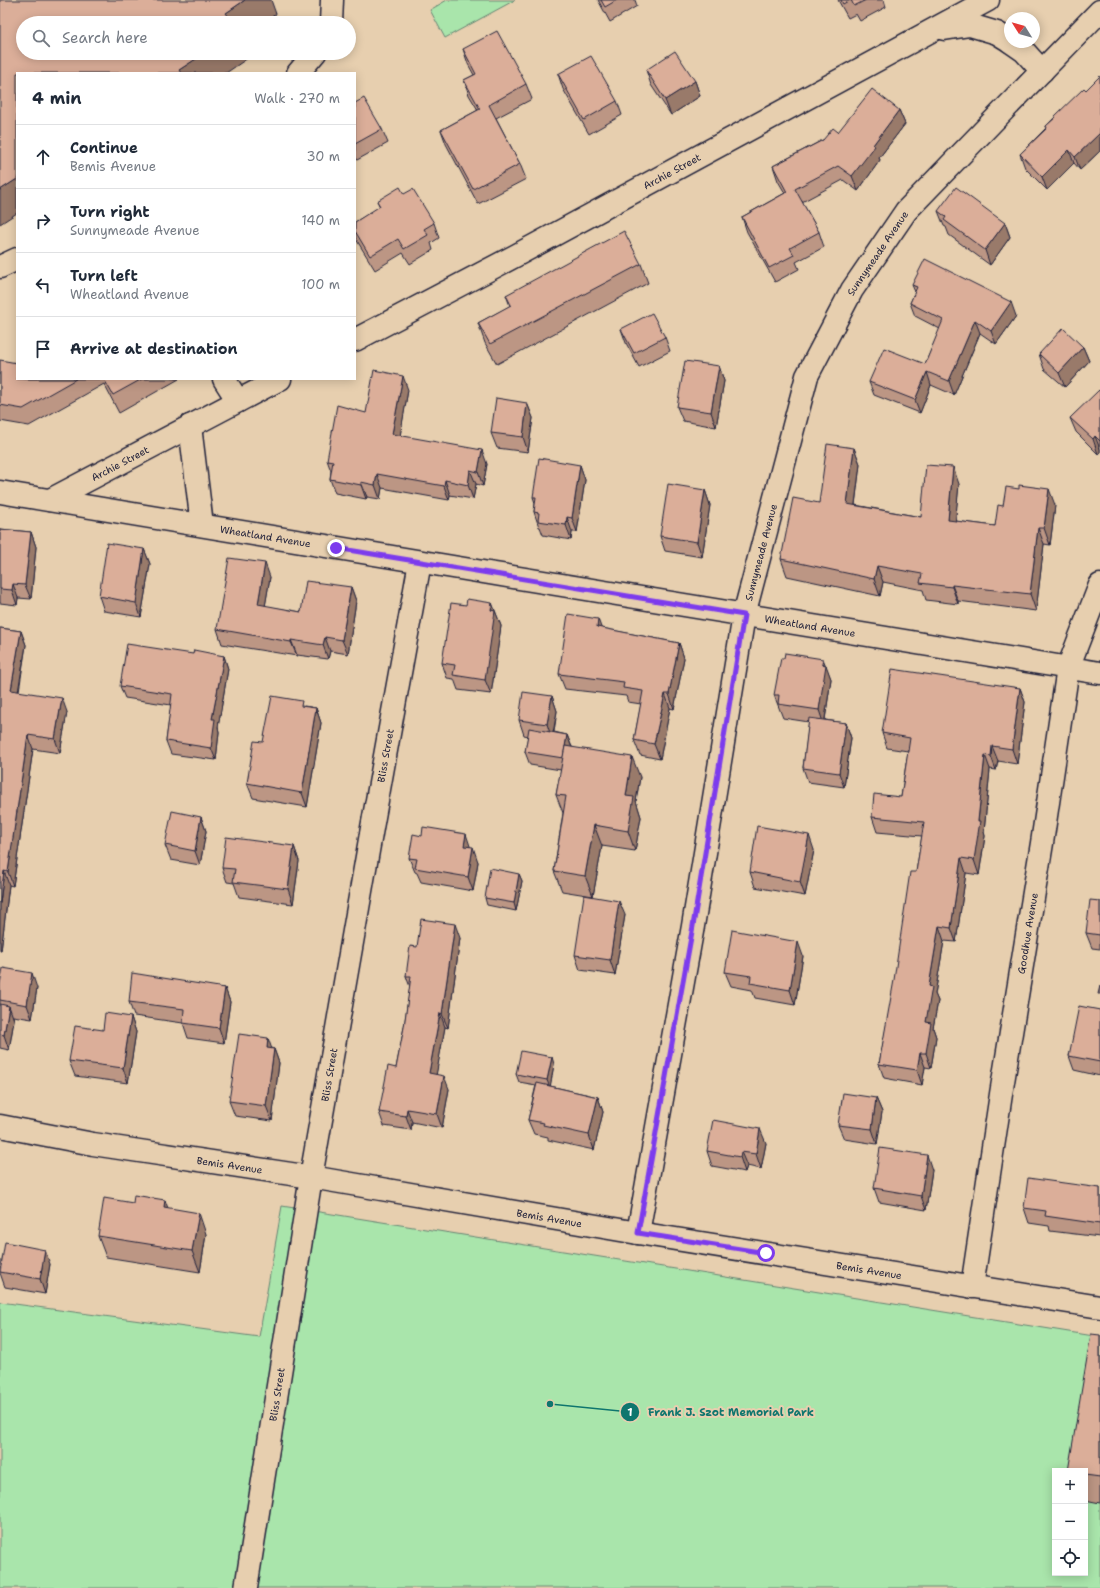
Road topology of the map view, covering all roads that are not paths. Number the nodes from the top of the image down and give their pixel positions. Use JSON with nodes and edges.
{"nodes":[{"id":1,"x":332,"y":0,"type":"edge"},
{"id":2,"x":988,"y":0,"type":"edge"},
{"id":3,"x":1100,"y":11,"type":"edge"},
{"id":4,"x":332,"y":16,"type":"edge"},
{"id":5,"x":931,"y":31,"type":"junction"},
{"id":6,"x":1004,"y":38,"type":"edge"},
{"id":7,"x":1020,"y":48,"type":"edge"},
{"id":8,"x":309,"y":60,"type":"edge"},
{"id":9,"x":1042,"y":70,"type":"junction"},
{"id":10,"x":299,"y":72,"type":"edge"},
{"id":11,"x":16,"y":259,"type":"edge"},
{"id":12,"x":0,"y":267,"type":"edge"},
{"id":13,"x":356,"y":339,"type":"edge"},
{"id":14,"x":225,"y":380,"type":"edge"},
{"id":15,"x":278,"y":380,"type":"edge"},
{"id":16,"x":238,"y":401,"type":"junction"},
{"id":17,"x":190,"y":426,"type":"junction"},
{"id":18,"x":0,"y":492,"type":"edge"},
{"id":19,"x":50,"y":500,"type":"junction"},
{"id":20,"x":202,"y":525,"type":"junction"},
{"id":21,"x":420,"y":562,"type":"junction"},
{"id":22,"x":1100,"y":585,"type":"edge"},
{"id":23,"x":744,"y":615,"type":"junction"},
{"id":24,"x":1068,"y":668,"type":"junction"},
{"id":25,"x":1100,"y":673,"type":"edge"},
{"id":26,"x":0,"y":1126,"type":"edge"},
{"id":27,"x":311,"y":1177,"type":"junction"},
{"id":28,"x":638,"y":1233,"type":"junction"},
{"id":29,"x":972,"y":1286,"type":"junction"},
{"id":30,"x":1100,"y":1307,"type":"edge"},
{"id":31,"x":246,"y":1588,"type":"edge"}],
"edges":[{"from":1,"to":4,"type":"street"},
{"from":2,"to":5,"type":"street","name":"Archie Street"},
{"from":3,"to":9,"type":"street","name":"Sunnymeade Avenue"},
{"from":5,"to":6,"type":"street"},
{"from":5,"to":13,"type":"street","name":"Archie Street"},
{"from":7,"to":9,"type":"street"},
{"from":8,"to":10,"type":"street"},
{"from":9,"to":23,"type":"street","name":"Sunnymeade Avenue"},
{"from":11,"to":12,"type":"street"},
{"from":14,"to":16,"type":"street"},
{"from":15,"to":16,"type":"street","name":"Archie Street"},
{"from":16,"to":17,"type":"street","name":"Archie Street"},
{"from":17,"to":19,"type":"street","name":"Archie Street"},
{"from":17,"to":20,"type":"street"},
{"from":18,"to":19,"type":"street","name":"Wheatland Avenue"},
{"from":19,"to":20,"type":"street","name":"Wheatland Avenue"},
{"from":20,"to":21,"type":"street","name":"Wheatland Avenue"},
{"from":21,"to":23,"type":"street","name":"Wheatland Avenue"},
{"from":21,"to":27,"type":"street","name":"Bliss Street"},
{"from":22,"to":24,"type":"street","name":"Goodhue Avenue"},
{"from":23,"to":24,"type":"street","name":"Wheatland Avenue"},
{"from":23,"to":28,"type":"street","name":"Sunnymeade Avenue"},
{"from":24,"to":25,"type":"street","name":"Wheatland Avenue"},
{"from":24,"to":29,"type":"street","name":"Goodhue Avenue"},
{"from":26,"to":27,"type":"street","name":"Bemis Avenue"},
{"from":27,"to":28,"type":"street","name":"Bemis Avenue"},
{"from":27,"to":31,"type":"street","name":"Bliss Street"},
{"from":28,"to":29,"type":"street","name":"Bemis Avenue"},
{"from":29,"to":30,"type":"street","name":"Bemis Avenue"}]}
